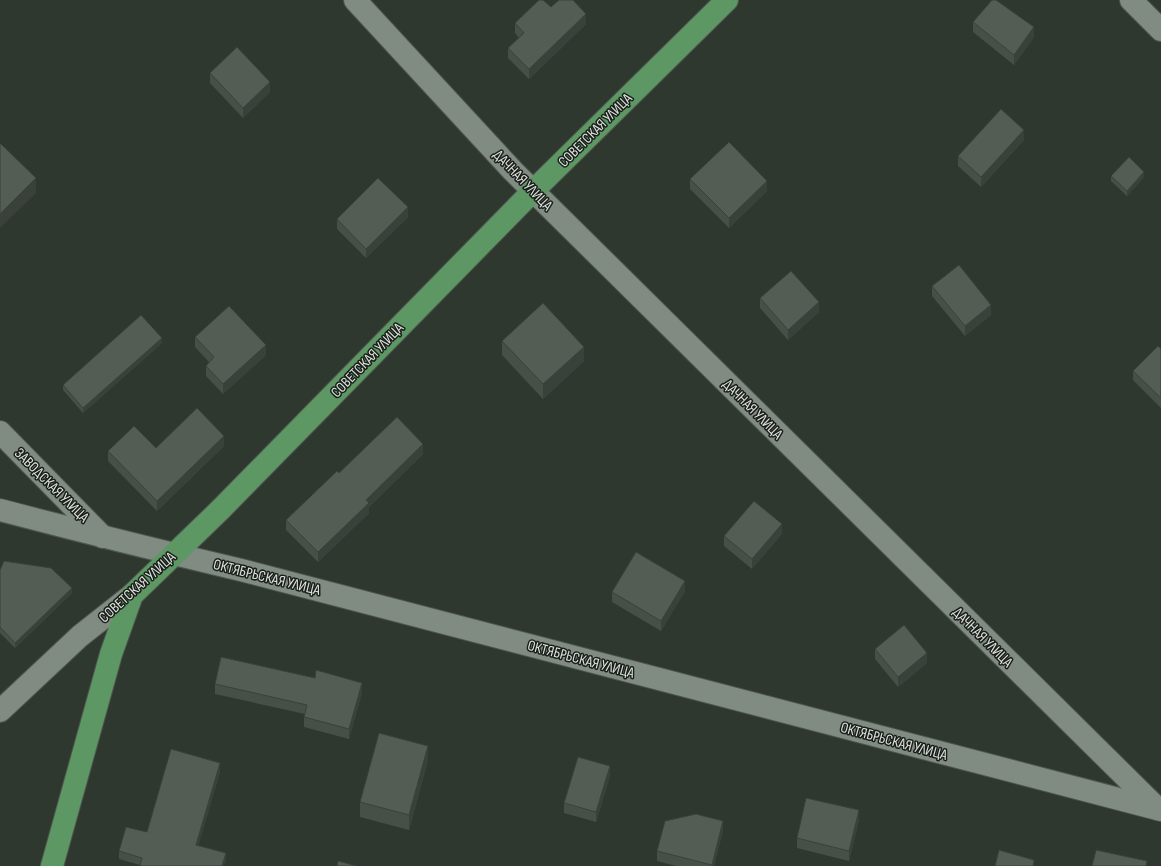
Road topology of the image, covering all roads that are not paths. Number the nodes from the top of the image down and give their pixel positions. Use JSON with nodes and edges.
{"nodes":[{"id":1,"x":355,"y":0,"type":"edge"},
{"id":2,"x":727,"y":0,"type":"edge"},
{"id":3,"x":1131,"y":0,"type":"edge"},
{"id":4,"x":1161,"y":30,"type":"edge"},
{"id":5,"x":533,"y":191,"type":"junction"},
{"id":6,"x":0,"y":432,"type":"edge"},
{"id":7,"x":0,"y":510,"type":"edge"},
{"id":8,"x":104,"y":538,"type":"junction"},
{"id":9,"x":175,"y":553,"type":"junction"},
{"id":10,"x":132,"y":594,"type":"junction"},
{"id":11,"x":0,"y":711,"type":"edge"},
{"id":12,"x":1160,"y":810,"type":"edge"},
{"id":13,"x":52,"y":866,"type":"edge"}],
"edges":[{"from":1,"to":5,"type":"street","name":"ДАЧНАЯ УЛИЦА"},
{"from":2,"to":5,"type":"main road","name":"СОВЕТСКАЯ УЛИЦА"},
{"from":3,"to":4,"type":"street"},
{"from":5,"to":9,"type":"main road","name":"СОВЕТСКАЯ УЛИЦА"},
{"from":5,"to":12,"type":"street","name":"ДАЧНАЯ УЛИЦА"},
{"from":6,"to":8,"type":"street","name":"ЗАВОДСКАЯ УЛИЦА"},
{"from":7,"to":8,"type":"street","name":"ОКТЯБРЬСКАЯ УЛИЦА"},
{"from":8,"to":9,"type":"street","name":"ОКТЯБРЬСКАЯ УЛИЦА"},
{"from":9,"to":10,"type":"main road","name":"СОВЕТСКАЯ УЛИЦА"},
{"from":9,"to":12,"type":"street","name":"ОКТЯБРЬСКАЯ УЛИЦА"},
{"from":10,"to":11,"type":"street","name":"СОВЕТСКАЯ УЛИЦА"},
{"from":10,"to":13,"type":"main road"}]}
